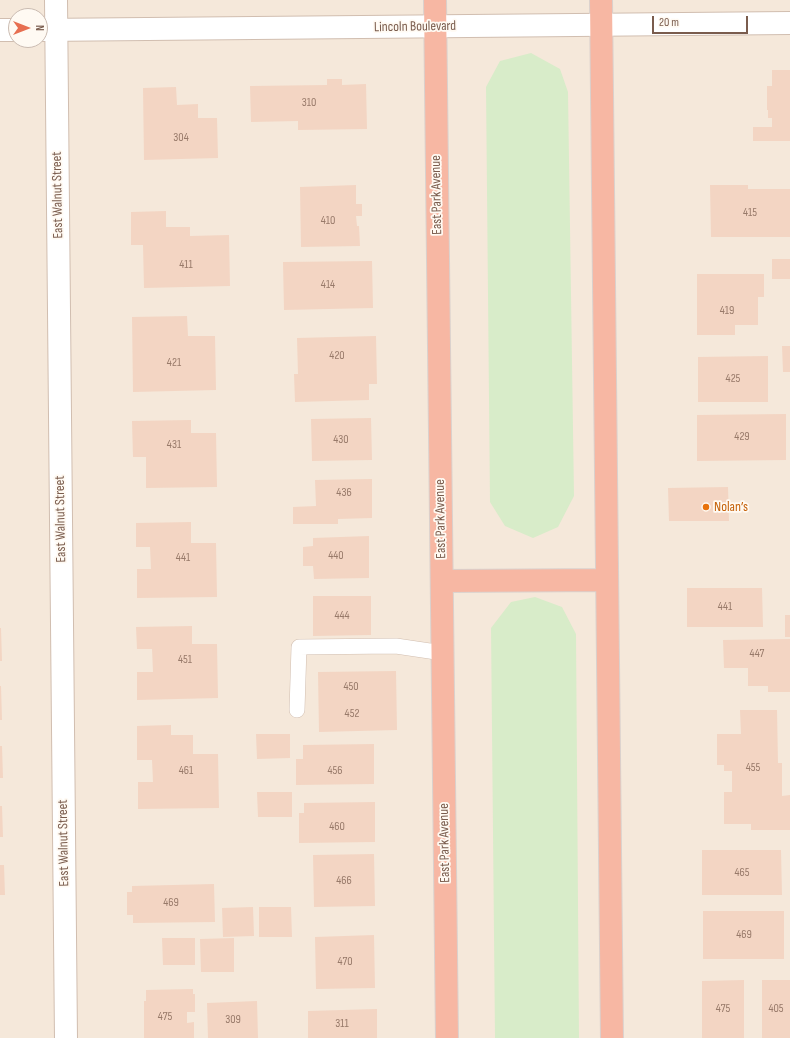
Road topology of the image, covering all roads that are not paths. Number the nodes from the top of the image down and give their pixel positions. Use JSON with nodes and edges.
{"nodes":[{"id":1,"x":56,"y":0,"type":"edge"},
{"id":2,"x":435,"y":0,"type":"edge"},
{"id":3,"x":601,"y":0,"type":"edge"},
{"id":4,"x":790,"y":23,"type":"edge"},
{"id":5,"x":602,"y":25,"type":"junction"},
{"id":6,"x":435,"y":26,"type":"junction"},
{"id":7,"x":48,"y":30,"type":"edge"},
{"id":8,"x":607,"y":580,"type":"junction"},
{"id":9,"x":442,"y":581,"type":"junction"},
{"id":10,"x":443,"y":653,"type":"junction"},
{"id":11,"x":297,"y":710,"type":"dead end"},
{"id":12,"x":66,"y":1038,"type":"edge"},
{"id":13,"x":447,"y":1038,"type":"edge"},
{"id":14,"x":612,"y":1038,"type":"edge"}],
"edges":[{"from":1,"to":7,"type":"street","name":"East Walnut Street"},
{"from":2,"to":6,"type":"highway","name":"East Park Avenue"},
{"from":3,"to":5,"type":"highway"},
{"from":4,"to":5,"type":"street","name":"Lincoln Boulevard"},
{"from":5,"to":6,"type":"street","name":"Lincoln Boulevard"},
{"from":5,"to":8,"type":"highway"},
{"from":6,"to":7,"type":"street","name":"Lincoln Boulevard"},
{"from":6,"to":9,"type":"highway","name":"East Park Avenue"},
{"from":7,"to":12,"type":"street","name":"East Walnut Street"},
{"from":8,"to":9,"type":"highway"},
{"from":8,"to":14,"type":"highway"},
{"from":9,"to":10,"type":"highway","name":"East Park Avenue"},
{"from":10,"to":11,"type":"lane"},
{"from":10,"to":13,"type":"highway","name":"East Park Avenue"}]}
